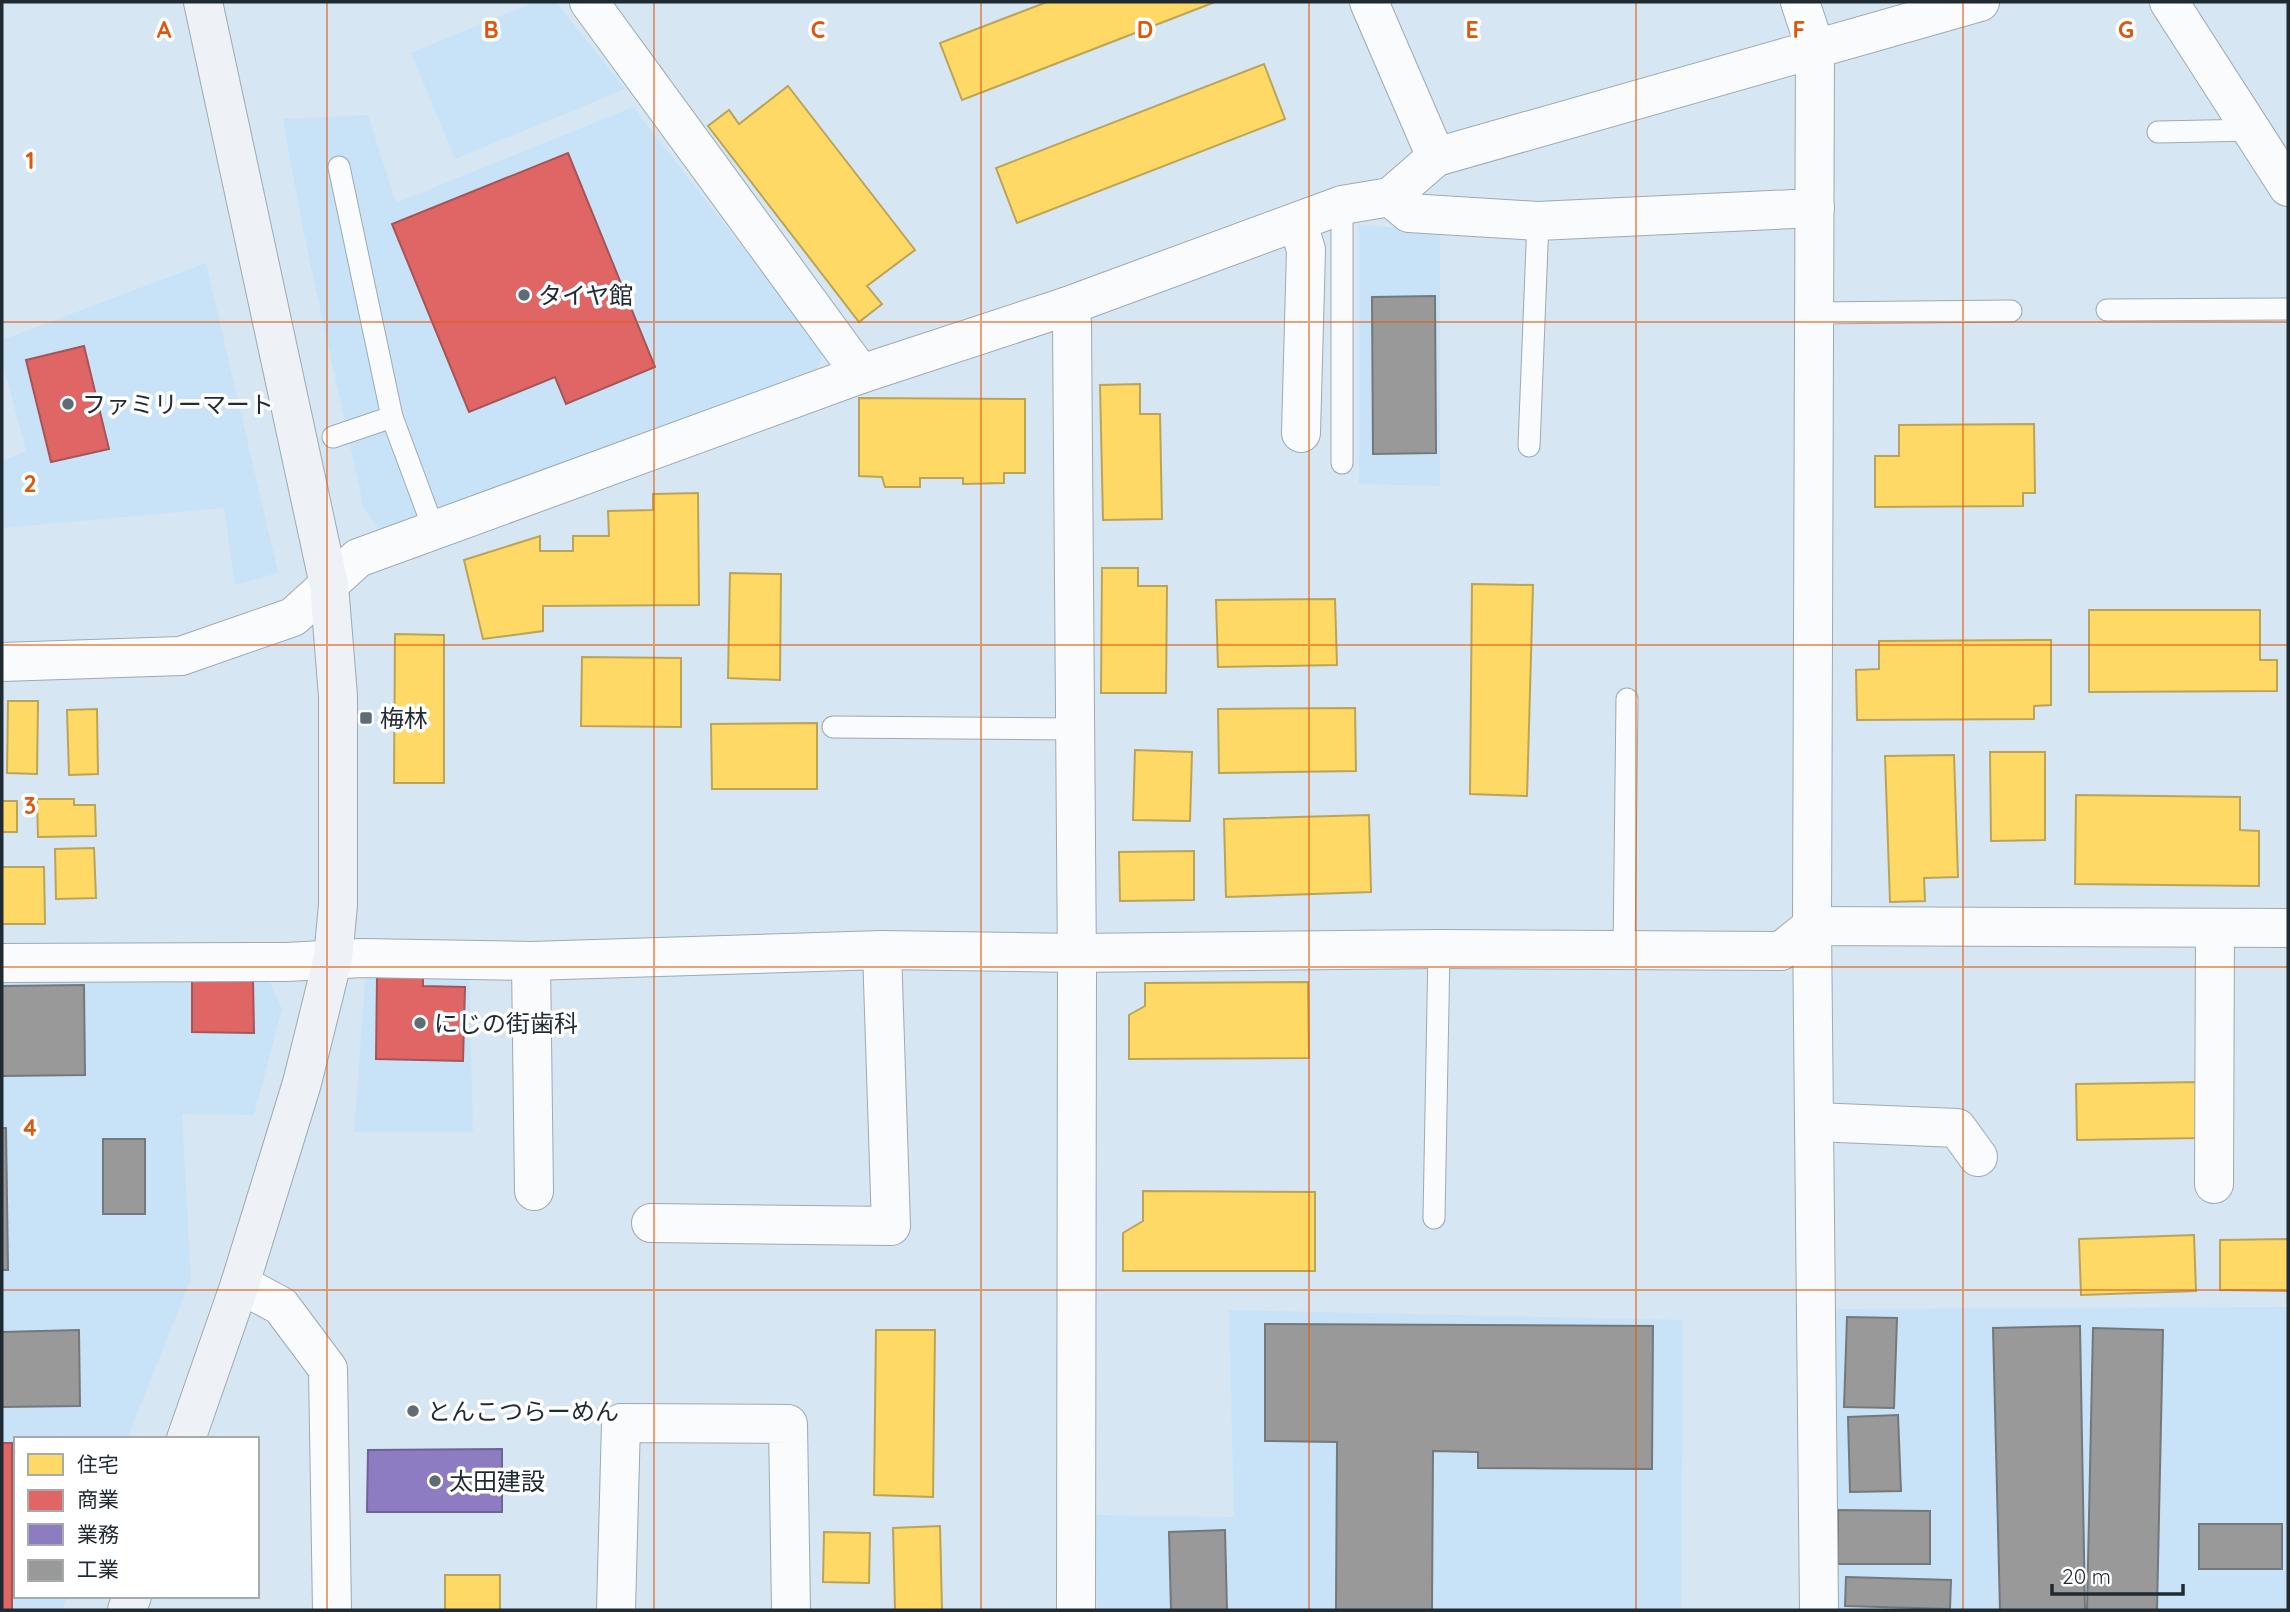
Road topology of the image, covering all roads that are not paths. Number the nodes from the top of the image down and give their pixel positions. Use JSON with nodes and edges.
{"nodes":[{"id":1,"x":203,"y":2,"type":"edge"},
{"id":2,"x":589,"y":2,"type":"edge"},
{"id":3,"x":1369,"y":2,"type":"edge"},
{"id":4,"x":1800,"y":2,"type":"edge"},
{"id":5,"x":1980,"y":2,"type":"edge"},
{"id":6,"x":2169,"y":2,"type":"edge"},
{"id":7,"x":1815,"y":47,"type":"junction"},
{"id":8,"x":2254,"y":130,"type":"junction"},
{"id":9,"x":2158,"y":132,"type":"dead end"},
{"id":10,"x":1436,"y":158,"type":"junction"},
{"id":11,"x":339,"y":167,"type":"dead end"},
{"id":12,"x":2288,"y":187,"type":"edge"},
{"id":13,"x":1390,"y":198,"type":"junction"},
{"id":14,"x":1342,"y":205,"type":"junction"},
{"id":15,"x":1815,"y":208,"type":"junction"},
{"id":16,"x":1538,"y":221,"type":"junction"},
{"id":17,"x":1298,"y":223,"type":"junction"},
{"id":18,"x":1065,"y":307,"type":"junction"},
{"id":19,"x":2288,"y":309,"type":"edge"},
{"id":20,"x":2107,"y":310,"type":"dead end"},
{"id":21,"x":2011,"y":311,"type":"dead end"},
{"id":22,"x":1816,"y":313,"type":"junction"},
{"id":23,"x":861,"y":374,"type":"junction"},
{"id":24,"x":392,"y":417,"type":"junction"},
{"id":25,"x":1301,"y":433,"type":"dead end"},
{"id":26,"x":333,"y":437,"type":"dead end"},
{"id":27,"x":1529,"y":446,"type":"dead end"},
{"id":28,"x":1342,"y":463,"type":"dead end"},
{"id":29,"x":434,"y":530,"type":"junction"},
{"id":30,"x":329,"y":585,"type":"junction"},
{"id":31,"x":2,"y":662,"type":"edge"},
{"id":32,"x":1627,"y":699,"type":"dead end"},
{"id":33,"x":833,"y":727,"type":"dead end"},
{"id":34,"x":1075,"y":729,"type":"junction"},
{"id":35,"x":1812,"y":926,"type":"junction"},
{"id":36,"x":2288,"y":928,"type":"edge"},
{"id":37,"x":2214,"y":929,"type":"junction"},
{"id":38,"x":1439,"y":948,"type":"junction"},
{"id":39,"x":881,"y":950,"type":"junction"},
{"id":40,"x":1624,"y":951,"type":"junction"},
{"id":41,"x":1076,"y":953,"type":"junction"},
{"id":42,"x":333,"y":958,"type":"junction"},
{"id":43,"x":531,"y":961,"type":"junction"},
{"id":44,"x":2,"y":963,"type":"edge"},
{"id":45,"x":1815,"y":1122,"type":"junction"},
{"id":46,"x":1978,"y":1157,"type":"dead end"},
{"id":47,"x":2214,"y":1184,"type":"dead end"},
{"id":48,"x":534,"y":1191,"type":"dead end"},
{"id":49,"x":1434,"y":1218,"type":"dead end"},
{"id":50,"x":651,"y":1223,"type":"dead end"},
{"id":51,"x":240,"y":1284,"type":"junction"},
{"id":52,"x":187,"y":1437,"type":"edge"},
{"id":53,"x":332,"y":1610,"type":"edge"},
{"id":54,"x":616,"y":1610,"type":"edge"},
{"id":55,"x":791,"y":1610,"type":"edge"},
{"id":56,"x":1076,"y":1610,"type":"edge"},
{"id":57,"x":1819,"y":1610,"type":"edge"}],
"edges":[{"from":1,"to":30,"type":"street"},
{"from":2,"to":23,"type":"street"},
{"from":3,"to":10,"type":"street"},
{"from":4,"to":7,"type":"street"},
{"from":5,"to":7,"type":"street"},
{"from":6,"to":8,"type":"street"},
{"from":7,"to":10,"type":"street"},
{"from":7,"to":15,"type":"street"},
{"from":8,"to":9,"type":"lane"},
{"from":8,"to":12,"type":"street"},
{"from":10,"to":13,"type":"street"},
{"from":11,"to":24,"type":"lane"},
{"from":13,"to":14,"type":"street"},
{"from":13,"to":16,"type":"street"},
{"from":14,"to":17,"type":"street"},
{"from":14,"to":28,"type":"lane"},
{"from":15,"to":16,"type":"street"},
{"from":15,"to":22,"type":"street"},
{"from":16,"to":27,"type":"lane"},
{"from":17,"to":18,"type":"street"},
{"from":17,"to":25,"type":"street"},
{"from":18,"to":23,"type":"street"},
{"from":18,"to":34,"type":"street"},
{"from":19,"to":20,"type":"lane"},
{"from":21,"to":22,"type":"lane"},
{"from":22,"to":35,"type":"street"},
{"from":23,"to":29,"type":"street"},
{"from":24,"to":26,"type":"lane"},
{"from":24,"to":29,"type":"lane"},
{"from":29,"to":30,"type":"street"},
{"from":30,"to":31,"type":"street"},
{"from":30,"to":42,"type":"street"},
{"from":32,"to":40,"type":"lane"},
{"from":33,"to":34,"type":"lane"},
{"from":34,"to":41,"type":"street"},
{"from":35,"to":37,"type":"street"},
{"from":35,"to":40,"type":"street"},
{"from":35,"to":45,"type":"street"},
{"from":36,"to":37,"type":"street"},
{"from":37,"to":47,"type":"street"},
{"from":38,"to":40,"type":"street"},
{"from":38,"to":41,"type":"street"},
{"from":38,"to":49,"type":"lane"},
{"from":39,"to":41,"type":"street"},
{"from":39,"to":43,"type":"street"},
{"from":39,"to":50,"type":"street"},
{"from":41,"to":56,"type":"street"},
{"from":42,"to":43,"type":"street"},
{"from":42,"to":44,"type":"street"},
{"from":42,"to":51,"type":"street"},
{"from":43,"to":48,"type":"street"},
{"from":45,"to":46,"type":"street"},
{"from":45,"to":57,"type":"street"},
{"from":51,"to":52,"type":"street"},
{"from":51,"to":53,"type":"street"},
{"from":54,"to":55,"type":"street"}]}
